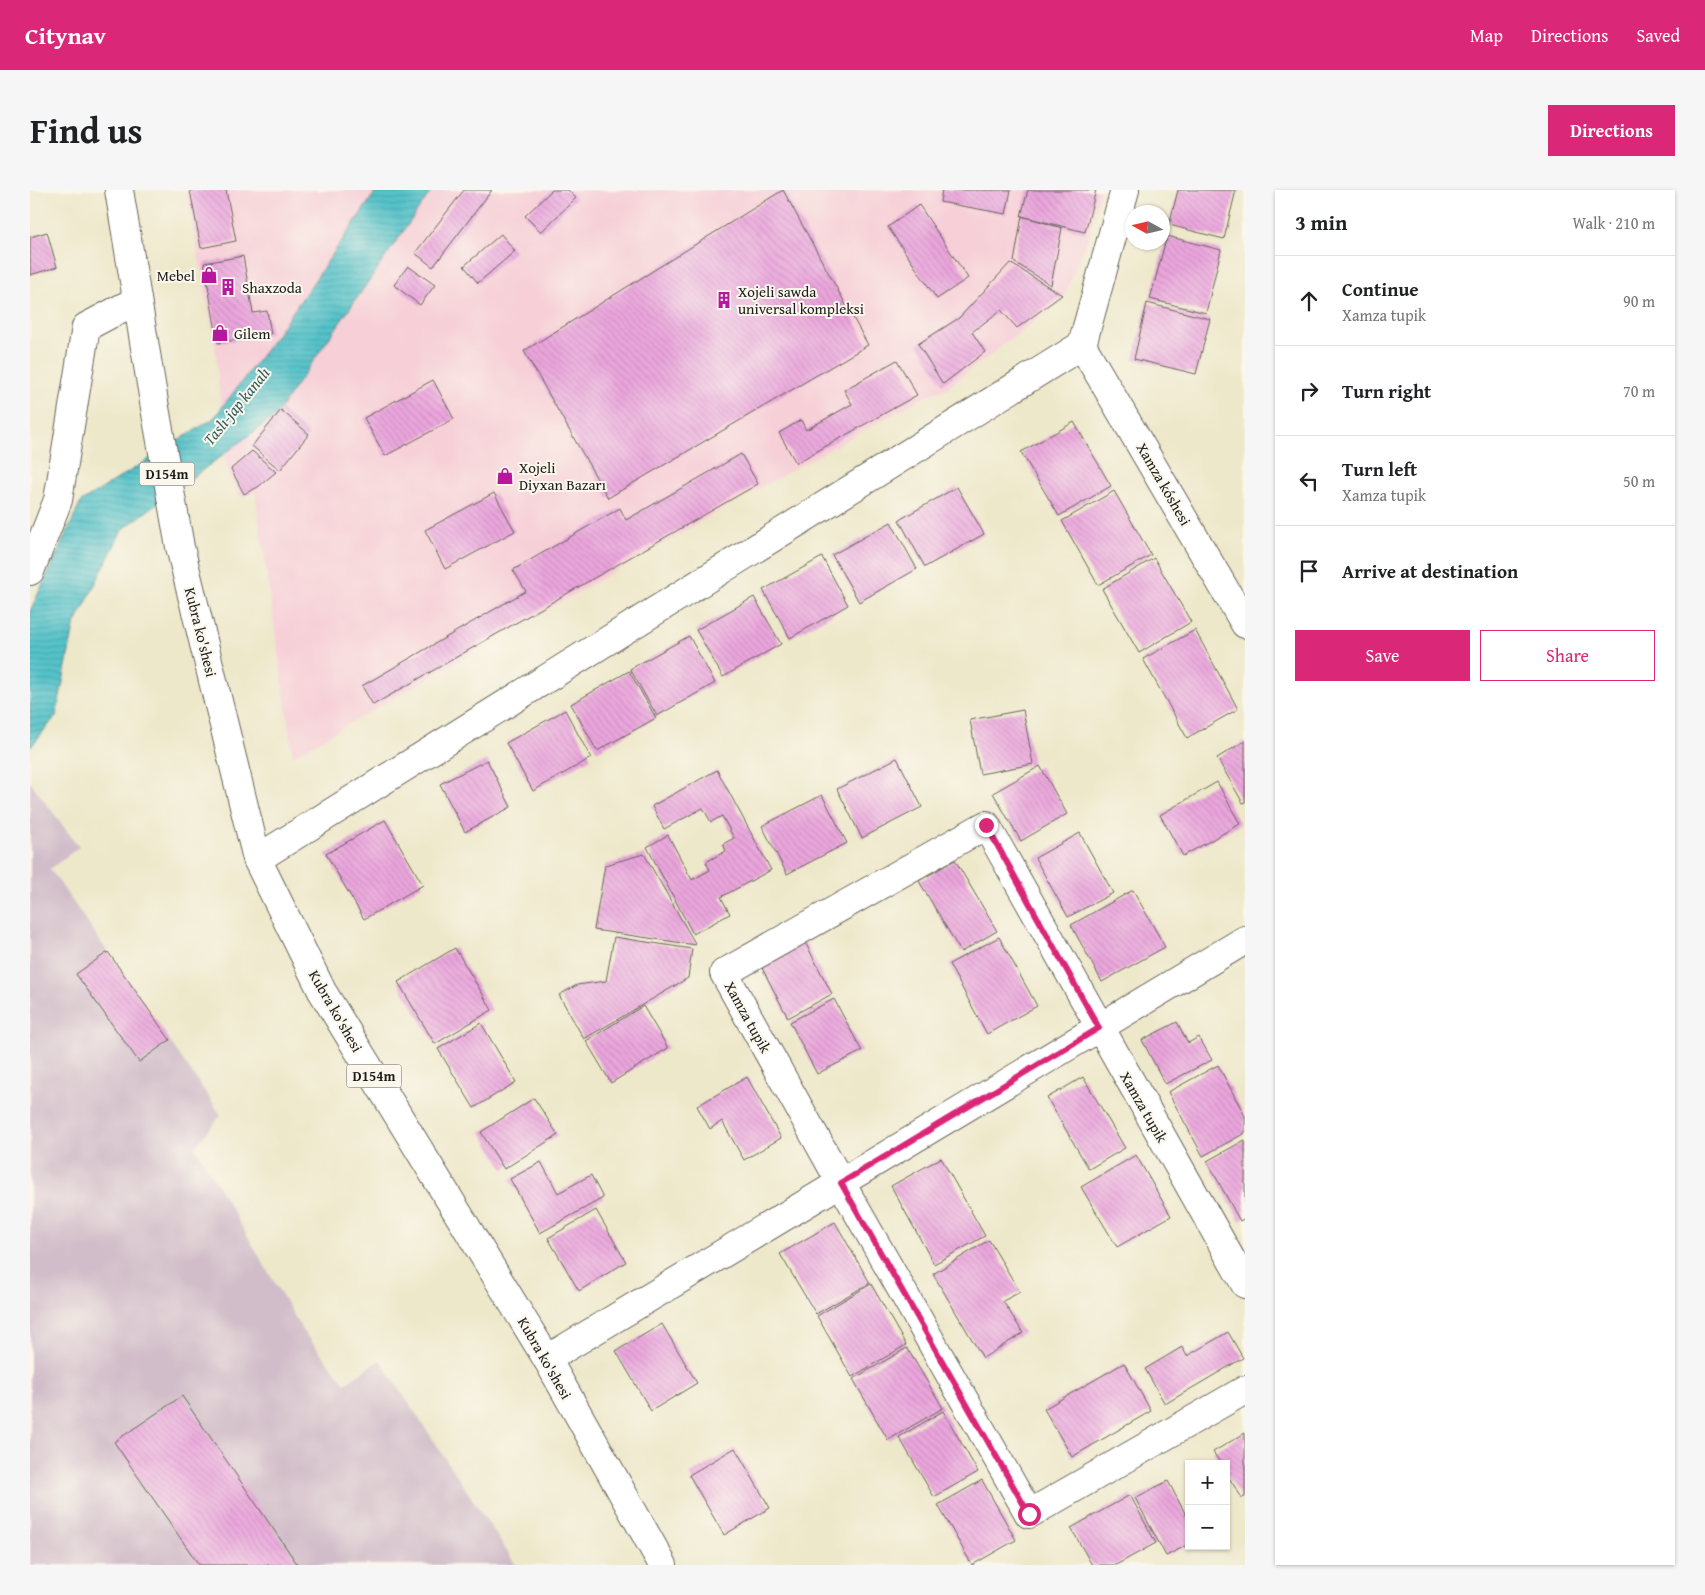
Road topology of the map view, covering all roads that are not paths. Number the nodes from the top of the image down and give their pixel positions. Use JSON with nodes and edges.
{"nodes":[{"id":1,"x":119,"y":190,"type":"edge"},
{"id":2,"x":1125,"y":190,"type":"edge"},
{"id":3,"x":137,"y":300,"type":"junction"},
{"id":4,"x":1082,"y":345,"type":"junction"},
{"id":5,"x":30,"y":571,"type":"edge"},
{"id":6,"x":1245,"y":624,"type":"edge"},
{"id":7,"x":257,"y":859,"type":"junction"},
{"id":8,"x":1245,"y":940,"type":"edge"},
{"id":9,"x":1099,"y":1028,"type":"junction"},
{"id":10,"x":841,"y":1183,"type":"junction"},
{"id":11,"x":1245,"y":1284,"type":"edge"},
{"id":12,"x":547,"y":1359,"type":"junction"},
{"id":13,"x":1245,"y":1390,"type":"edge"},
{"id":14,"x":663,"y":1565,"type":"edge"}],
"edges":[{"from":1,"to":3,"type":"street","number":"D154m"},
{"from":2,"to":4,"type":"street"},
{"from":3,"to":5,"type":"street"},
{"from":3,"to":7,"type":"street","name":"Kubra ko'shesi","number":"D154m"},
{"from":4,"to":6,"type":"street","name":"Xamza kóshesi"},
{"from":4,"to":7,"type":"street"},
{"from":7,"to":12,"type":"street","name":"Kubra ko'shesi","number":"D154m"},
{"from":8,"to":9,"type":"street"},
{"from":9,"to":10,"type":"street"},
{"from":9,"to":10,"type":"street","name":"Xamza tupik"},
{"from":9,"to":11,"type":"street","name":"Xamza tupik"},
{"from":10,"to":12,"type":"street"},
{"from":10,"to":13,"type":"street","name":"Xamza tupik"},
{"from":12,"to":14,"type":"street","name":"Kubra ko'shesi","number":"D154m"}]}
